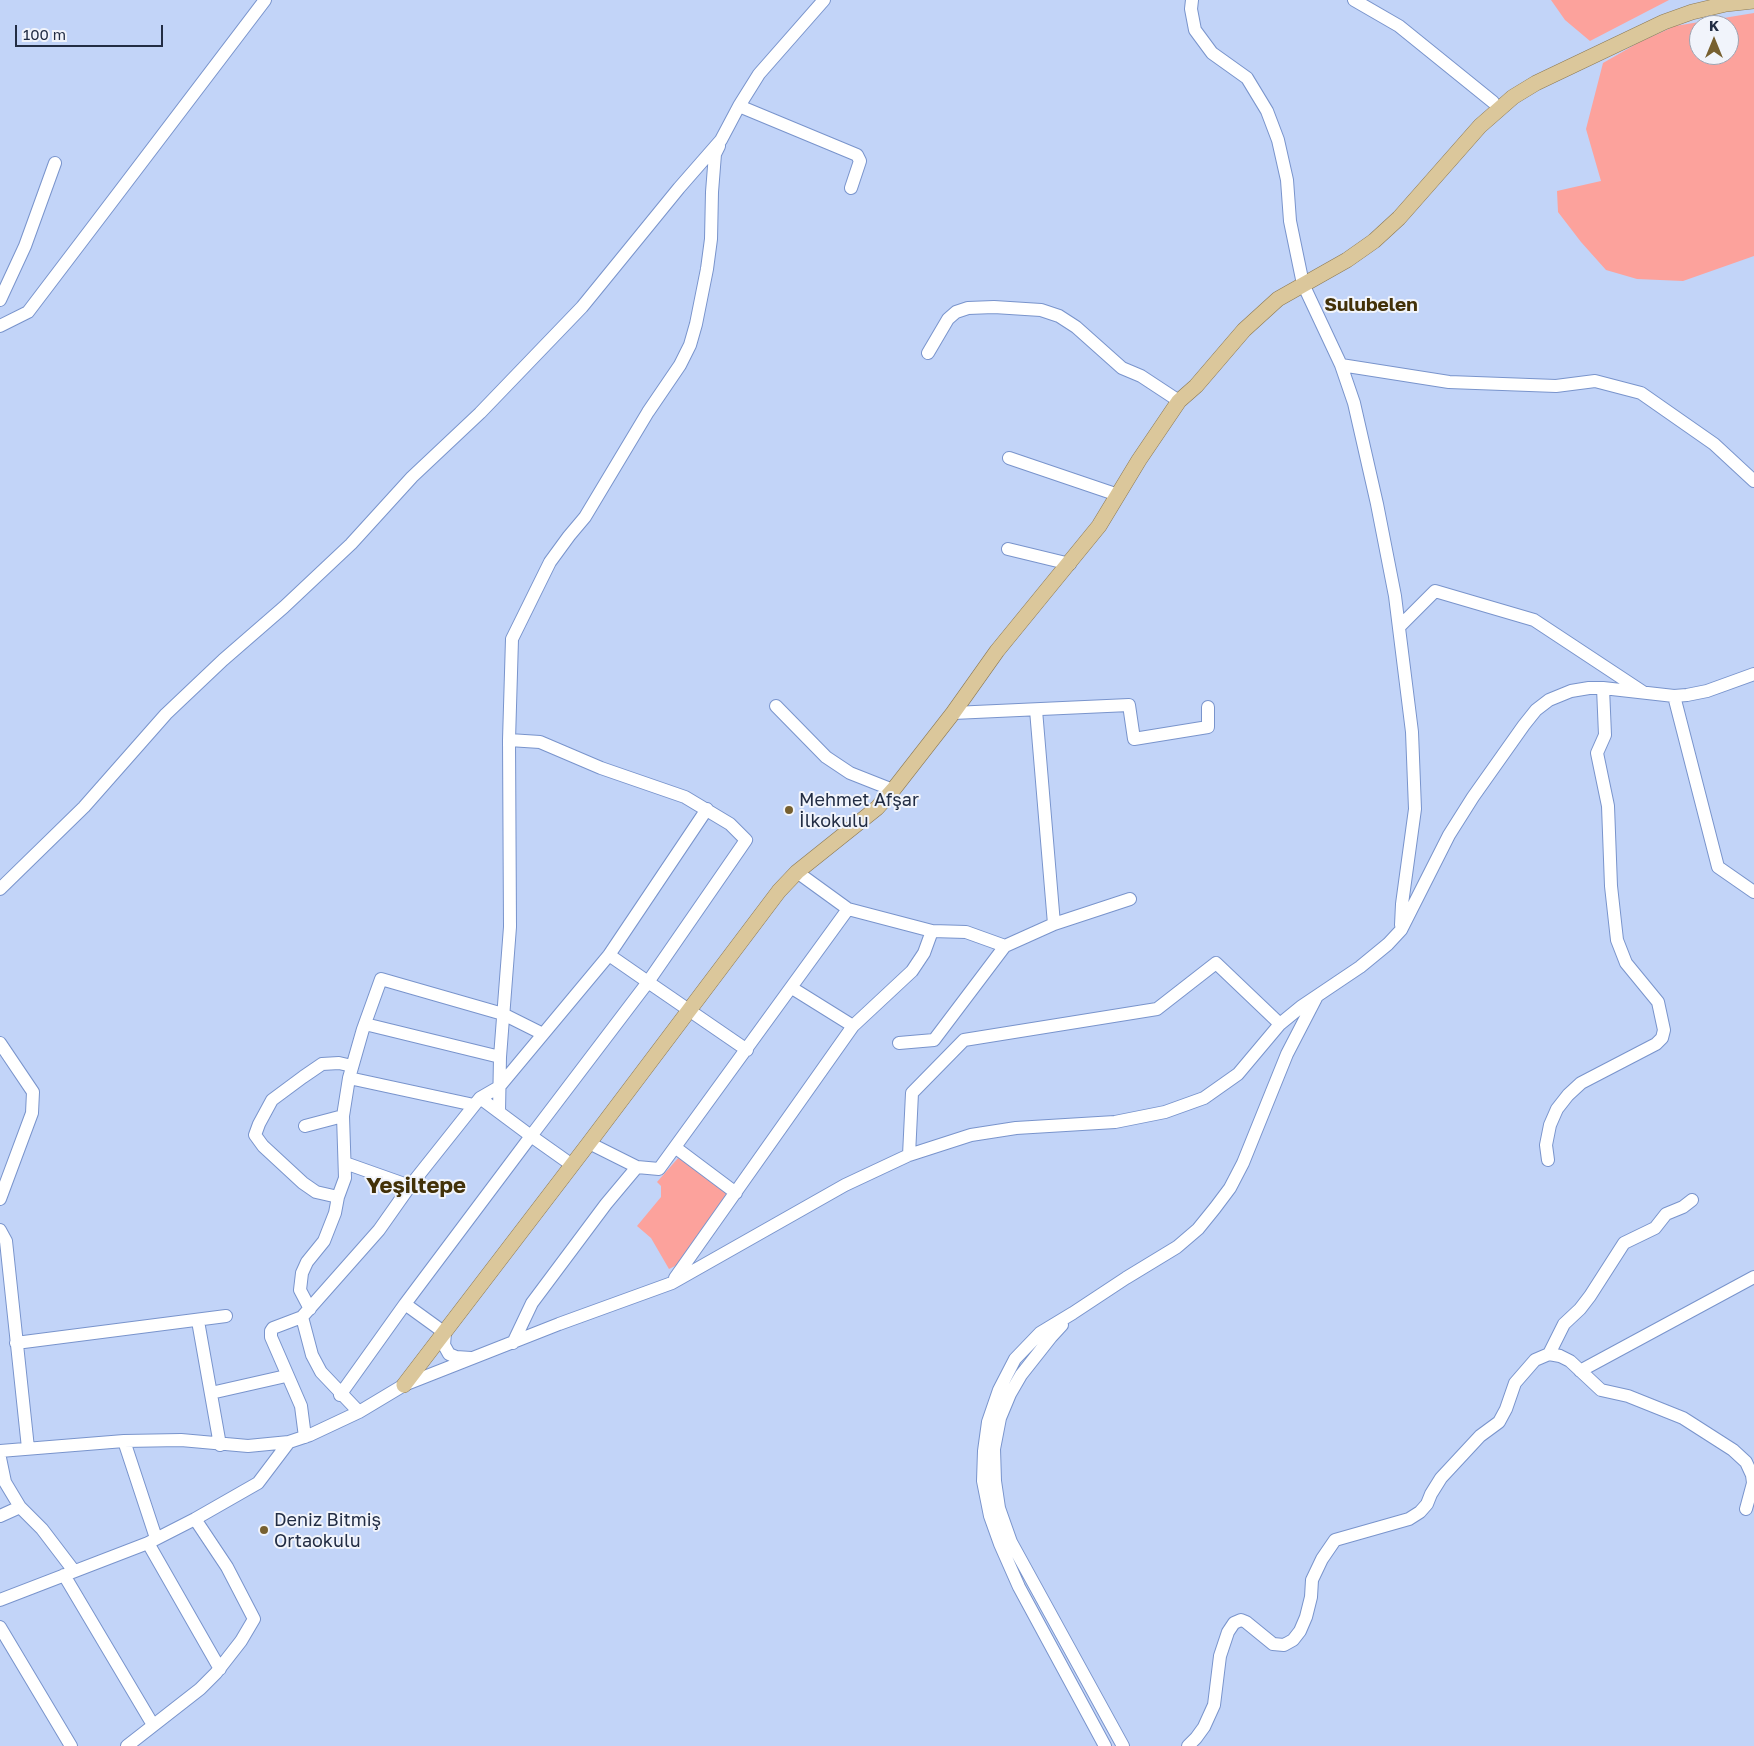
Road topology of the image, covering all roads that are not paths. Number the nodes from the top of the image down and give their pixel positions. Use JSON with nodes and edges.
{"nodes":[{"id":1,"x":265,"y":0,"type":"edge"},
{"id":2,"x":824,"y":0,"type":"edge"},
{"id":3,"x":1192,"y":0,"type":"edge"},
{"id":4,"x":1354,"y":0,"type":"edge"},
{"id":5,"x":1714,"y":0,"type":"edge"},
{"id":6,"x":1754,"y":1,"type":"edge"},
{"id":7,"x":1589,"y":54,"type":"junction"},
{"id":8,"x":1493,"y":102,"type":"junction"},
{"id":9,"x":738,"y":106,"type":"junction"},
{"id":10,"x":722,"y":140,"type":"junction"},
{"id":11,"x":56,"y":163,"type":"dead end"},
{"id":12,"x":851,"y":188,"type":"dead end"},
{"id":13,"x":1302,"y":281,"type":"junction"},
{"id":14,"x":0,"y":300,"type":"edge"},
{"id":15,"x":0,"y":326,"type":"edge"},
{"id":16,"x":928,"y":353,"type":"dead end"},
{"id":17,"x":1341,"y":366,"type":"junction"},
{"id":18,"x":1183,"y":397,"type":"junction"},
{"id":19,"x":1009,"y":458,"type":"dead end"},
{"id":20,"x":1754,"y":481,"type":"edge"},
{"id":21,"x":1118,"y":495,"type":"junction"},
{"id":22,"x":1008,"y":549,"type":"dead end"},
{"id":23,"x":1070,"y":564,"type":"junction"},
{"id":24,"x":1399,"y":627,"type":"junction"},
{"id":25,"x":1754,"y":674,"type":"edge"},
{"id":26,"x":1603,"y":688,"type":"junction"},
{"id":27,"x":1646,"y":694,"type":"junction"},
{"id":28,"x":1674,"y":696,"type":"junction"},
{"id":29,"x":776,"y":706,"type":"dead end"},
{"id":30,"x":1208,"y":707,"type":"dead end"},
{"id":31,"x":1036,"y":710,"type":"junction"},
{"id":32,"x":953,"y":713,"type":"junction"},
{"id":33,"x":509,"y":740,"type":"junction"},
{"id":34,"x":893,"y":790,"type":"junction"},
{"id":35,"x":707,"y":809,"type":"junction"},
{"id":36,"x":797,"y":872,"type":"junction"},
{"id":37,"x":0,"y":889,"type":"edge"},
{"id":38,"x":1754,"y":892,"type":"edge"},
{"id":39,"x":1130,"y":899,"type":"dead end"},
{"id":40,"x":848,"y":909,"type":"junction"},
{"id":41,"x":1054,"y":924,"type":"junction"},
{"id":42,"x":1401,"y":930,"type":"junction"},
{"id":43,"x":932,"y":931,"type":"junction"},
{"id":44,"x":1005,"y":946,"type":"junction"},
{"id":45,"x":608,"y":955,"type":"junction"},
{"id":46,"x":648,"y":982,"type":"junction"},
{"id":47,"x":792,"y":988,"type":"junction"},
{"id":48,"x":1317,"y":997,"type":"junction"},
{"id":49,"x":689,"y":1008,"type":"junction"},
{"id":50,"x":503,"y":1014,"type":"junction"},
{"id":51,"x":365,"y":1024,"type":"junction"},
{"id":52,"x":1280,"y":1024,"type":"junction"},
{"id":53,"x":853,"y":1026,"type":"junction"},
{"id":54,"x":544,"y":1034,"type":"junction"},
{"id":55,"x":0,"y":1043,"type":"edge"},
{"id":56,"x":899,"y":1043,"type":"dead end"},
{"id":57,"x":747,"y":1050,"type":"junction"},
{"id":58,"x":500,"y":1057,"type":"junction"},
{"id":59,"x":350,"y":1072,"type":"junction"},
{"id":60,"x":499,"y":1087,"type":"junction"},
{"id":61,"x":477,"y":1102,"type":"junction"},
{"id":62,"x":499,"y":1112,"type":"junction"},
{"id":63,"x":343,"y":1116,"type":"junction"},
{"id":64,"x":305,"y":1126,"type":"dead end"},
{"id":65,"x":531,"y":1136,"type":"junction"},
{"id":66,"x":589,"y":1143,"type":"junction"},
{"id":67,"x":676,"y":1148,"type":"junction"},
{"id":68,"x":909,"y":1155,"type":"junction"},
{"id":69,"x":1548,"y":1160,"type":"dead end"},
{"id":70,"x":344,"y":1163,"type":"junction"},
{"id":71,"x":572,"y":1164,"type":"junction"},
{"id":72,"x":637,"y":1167,"type":"junction"},
{"id":73,"x":410,"y":1186,"type":"junction"},
{"id":74,"x":736,"y":1193,"type":"junction"},
{"id":75,"x":338,"y":1197,"type":"junction"},
{"id":76,"x":0,"y":1199,"type":"edge"},
{"id":77,"x":1692,"y":1200,"type":"dead end"},
{"id":78,"x":0,"y":1230,"type":"edge"},
{"id":79,"x":1754,"y":1277,"type":"edge"},
{"id":80,"x":672,"y":1282,"type":"junction"},
{"id":81,"x":405,"y":1304,"type":"junction"},
{"id":82,"x":306,"y":1313,"type":"junction"},
{"id":83,"x":1073,"y":1313,"type":"junction"},
{"id":84,"x":226,"y":1316,"type":"dead end"},
{"id":85,"x":198,"y":1321,"type":"junction"},
{"id":86,"x":445,"y":1333,"type":"junction"},
{"id":87,"x":16,"y":1343,"type":"junction"},
{"id":88,"x":513,"y":1343,"type":"junction"},
{"id":89,"x":1549,"y":1354,"type":"junction"},
{"id":90,"x":475,"y":1359,"type":"junction"},
{"id":91,"x":1580,"y":1371,"type":"junction"},
{"id":92,"x":286,"y":1376,"type":"junction"},
{"id":93,"x":404,"y":1385,"type":"junction"},
{"id":94,"x":210,"y":1393,"type":"junction"},
{"id":95,"x":340,"y":1395,"type":"junction"},
{"id":96,"x":359,"y":1412,"type":"junction"},
{"id":97,"x":305,"y":1437,"type":"junction"},
{"id":98,"x":124,"y":1442,"type":"junction"},
{"id":99,"x":289,"y":1442,"type":"junction"},
{"id":100,"x":220,"y":1445,"type":"junction"},
{"id":101,"x":28,"y":1448,"type":"junction"},
{"id":102,"x":0,"y":1451,"type":"edge"},
{"id":103,"x":0,"y":1458,"type":"edge"},
{"id":104,"x":20,"y":1507,"type":"junction"},
{"id":105,"x":1746,"y":1509,"type":"dead end"},
{"id":106,"x":0,"y":1516,"type":"edge"},
{"id":107,"x":195,"y":1519,"type":"junction"},
{"id":108,"x":152,"y":1540,"type":"junction"},
{"id":109,"x":69,"y":1573,"type":"junction"},
{"id":110,"x":0,"y":1600,"type":"edge"},
{"id":111,"x":0,"y":1627,"type":"edge"},
{"id":112,"x":220,"y":1669,"type":"junction"},
{"id":113,"x":153,"y":1725,"type":"junction"},
{"id":114,"x":71,"y":1746,"type":"edge"},
{"id":115,"x":127,"y":1746,"type":"edge"},
{"id":116,"x":1105,"y":1746,"type":"edge"},
{"id":117,"x":1122,"y":1746,"type":"edge"},
{"id":118,"x":1188,"y":1746,"type":"edge"}],
"edges":[{"from":1,"to":15,"type":"street"},
{"from":2,"to":9,"type":"street"},
{"from":3,"to":13,"type":"street"},
{"from":4,"to":8,"type":"street"},
{"from":5,"to":7,"type":"main road"},
{"from":6,"to":7,"type":"main road"},
{"from":7,"to":8,"type":"main road"},
{"from":7,"to":13,"type":"main road"},
{"from":8,"to":13,"type":"main road"},
{"from":9,"to":10,"type":"street"},
{"from":9,"to":12,"type":"street"},
{"from":10,"to":33,"type":"street"},
{"from":10,"to":37,"type":"street"},
{"from":11,"to":14,"type":"street"},
{"from":13,"to":17,"type":"street"},
{"from":13,"to":18,"type":"main road"},
{"from":16,"to":18,"type":"street"},
{"from":17,"to":20,"type":"street"},
{"from":17,"to":24,"type":"street"},
{"from":18,"to":21,"type":"main road"},
{"from":19,"to":21,"type":"street"},
{"from":21,"to":23,"type":"main road"},
{"from":22,"to":23,"type":"street"},
{"from":23,"to":32,"type":"main road"},
{"from":24,"to":27,"type":"street"},
{"from":24,"to":42,"type":"street"},
{"from":25,"to":28,"type":"street"},
{"from":26,"to":27,"type":"street"},
{"from":26,"to":42,"type":"street"},
{"from":26,"to":69,"type":"street"},
{"from":27,"to":28,"type":"street"},
{"from":28,"to":38,"type":"street"},
{"from":29,"to":34,"type":"street"},
{"from":30,"to":31,"type":"street"},
{"from":31,"to":32,"type":"street"},
{"from":31,"to":41,"type":"street"},
{"from":32,"to":34,"type":"main road"},
{"from":33,"to":35,"type":"street"},
{"from":33,"to":50,"type":"street"},
{"from":34,"to":36,"type":"main road"},
{"from":35,"to":45,"type":"street"},
{"from":35,"to":46,"type":"street"},
{"from":36,"to":40,"type":"street"},
{"from":36,"to":49,"type":"main road"},
{"from":39,"to":41,"type":"street"},
{"from":40,"to":43,"type":"street"},
{"from":40,"to":47,"type":"street"},
{"from":41,"to":44,"type":"street"},
{"from":42,"to":48,"type":"street"},
{"from":43,"to":44,"type":"street"},
{"from":43,"to":53,"type":"street"},
{"from":44,"to":56,"type":"street"},
{"from":45,"to":46,"type":"street"},
{"from":45,"to":54,"type":"street"},
{"from":46,"to":49,"type":"street"},
{"from":46,"to":65,"type":"street"},
{"from":47,"to":53,"type":"street"},
{"from":47,"to":57,"type":"street"},
{"from":48,"to":52,"type":"street"},
{"from":48,"to":83,"type":"street"},
{"from":49,"to":57,"type":"street"},
{"from":49,"to":66,"type":"main road"},
{"from":50,"to":51,"type":"street"},
{"from":50,"to":54,"type":"street"},
{"from":50,"to":58,"type":"street"},
{"from":51,"to":58,"type":"street"},
{"from":51,"to":59,"type":"street"},
{"from":52,"to":68,"type":"street"},
{"from":52,"to":68,"type":"street"},
{"from":53,"to":74,"type":"street"},
{"from":54,"to":60,"type":"street"},
{"from":55,"to":76,"type":"street"},
{"from":57,"to":67,"type":"street"},
{"from":58,"to":60,"type":"street"},
{"from":59,"to":61,"type":"street"},
{"from":59,"to":63,"type":"street"},
{"from":59,"to":75,"type":"street"},
{"from":60,"to":61,"type":"street"},
{"from":60,"to":62,"type":"street"},
{"from":61,"to":62,"type":"street"},
{"from":61,"to":73,"type":"street"},
{"from":62,"to":65,"type":"street"},
{"from":63,"to":64,"type":"street"},
{"from":63,"to":70,"type":"street"},
{"from":65,"to":71,"type":"street"},
{"from":65,"to":81,"type":"street"},
{"from":66,"to":71,"type":"main road"},
{"from":66,"to":72,"type":"street"},
{"from":67,"to":72,"type":"street"},
{"from":67,"to":74,"type":"street"},
{"from":68,"to":80,"type":"street"},
{"from":70,"to":73,"type":"street"},
{"from":70,"to":75,"type":"street"},
{"from":71,"to":86,"type":"main road"},
{"from":72,"to":88,"type":"street"},
{"from":73,"to":82,"type":"street"},
{"from":74,"to":80,"type":"street"},
{"from":75,"to":82,"type":"street"},
{"from":77,"to":89,"type":"street"},
{"from":78,"to":87,"type":"street"},
{"from":79,"to":91,"type":"street"},
{"from":80,"to":88,"type":"street"},
{"from":81,"to":86,"type":"street"},
{"from":81,"to":95,"type":"street"},
{"from":82,"to":92,"type":"street"},
{"from":82,"to":95,"type":"street"},
{"from":83,"to":116,"type":"street"},
{"from":83,"to":117,"type":"street"},
{"from":84,"to":85,"type":"street"},
{"from":85,"to":87,"type":"street"},
{"from":85,"to":94,"type":"street"},
{"from":86,"to":90,"type":"street"},
{"from":86,"to":93,"type":"main road"},
{"from":87,"to":101,"type":"street"},
{"from":88,"to":90,"type":"street"},
{"from":89,"to":91,"type":"street"},
{"from":89,"to":118,"type":"street"},
{"from":90,"to":93,"type":"street"},
{"from":91,"to":105,"type":"street"},
{"from":92,"to":94,"type":"street"},
{"from":92,"to":97,"type":"street"},
{"from":93,"to":96,"type":"street"},
{"from":94,"to":100,"type":"street"},
{"from":95,"to":96,"type":"street"},
{"from":96,"to":97,"type":"street"},
{"from":97,"to":99,"type":"street"},
{"from":98,"to":100,"type":"street"},
{"from":98,"to":101,"type":"street"},
{"from":98,"to":108,"type":"street"},
{"from":99,"to":100,"type":"street"},
{"from":99,"to":107,"type":"street"},
{"from":101,"to":102,"type":"street"},
{"from":103,"to":104,"type":"street"},
{"from":104,"to":106,"type":"street"},
{"from":104,"to":109,"type":"street"},
{"from":107,"to":108,"type":"street"},
{"from":107,"to":112,"type":"street"},
{"from":108,"to":109,"type":"street"},
{"from":108,"to":112,"type":"street"},
{"from":109,"to":110,"type":"street"},
{"from":109,"to":113,"type":"street"},
{"from":111,"to":114,"type":"street"},
{"from":112,"to":113,"type":"street"},
{"from":113,"to":115,"type":"street"}]}
